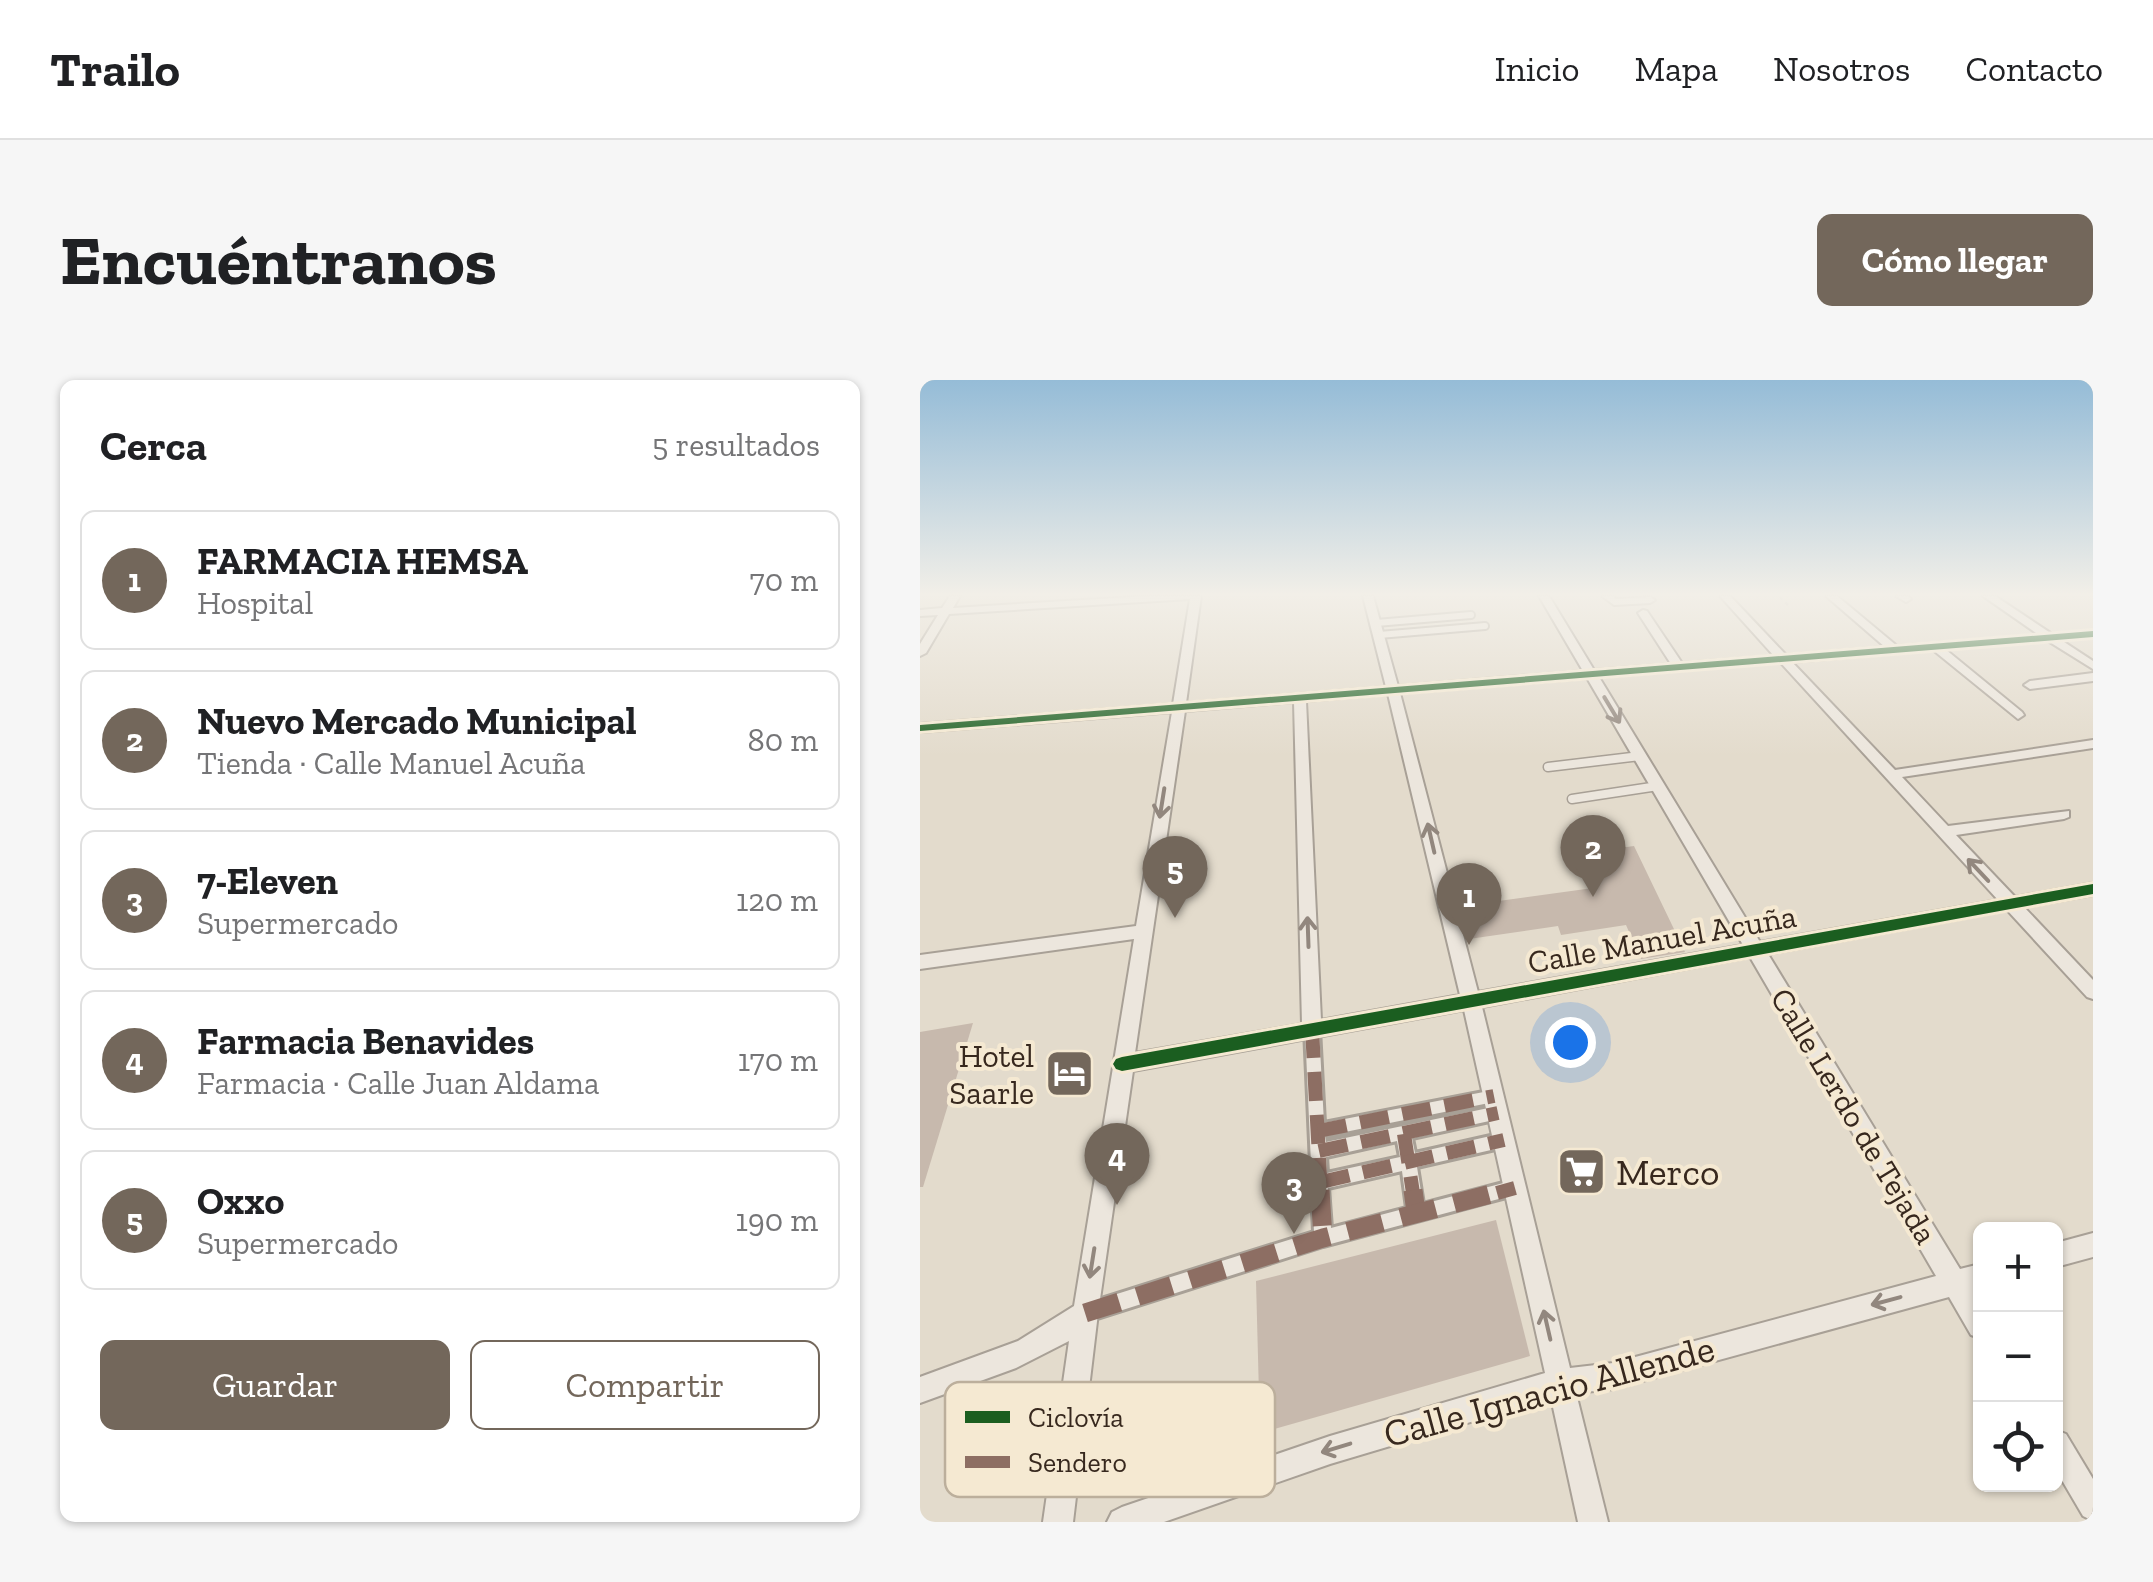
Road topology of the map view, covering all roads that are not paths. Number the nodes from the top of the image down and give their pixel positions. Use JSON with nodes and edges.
{"nodes":[{"id":1,"x":1187,"y":649,"type":"edge"},
{"id":2,"x":1383,"y":649,"type":"edge"},
{"id":3,"x":1576,"y":649,"type":"edge"},
{"id":4,"x":1665,"y":649,"type":"edge"},
{"id":5,"x":1775,"y":649,"type":"edge"},
{"id":6,"x":1904,"y":649,"type":"edge"},
{"id":7,"x":1939,"y":649,"type":"edge"},
{"id":8,"x":2067,"y":649,"type":"edge"},
{"id":9,"x":1894,"y":650,"type":"joint"},
{"id":10,"x":1785,"y":660,"type":"junction"},
{"id":11,"x":2093,"y":666,"type":"edge"},
{"id":12,"x":1678,"y":668,"type":"junction"},
{"id":13,"x":1592,"y":675,"type":"junction"},
{"id":14,"x":2093,"y":677,"type":"edge"},
{"id":15,"x":2030,"y":685,"type":"dead end"},
{"id":16,"x":1396,"y":691,"type":"junction"},
{"id":17,"x":1300,"y":698,"type":"junction"},
{"id":18,"x":1177,"y":707,"type":"junction"},
{"id":19,"x":2018,"y":715,"type":"dead end"},
{"id":20,"x":920,"y":728,"type":"edge"},
{"id":21,"x":2093,"y":744,"type":"edge"},
{"id":22,"x":1640,"y":756,"type":"junction"},
{"id":23,"x":1548,"y":767,"type":"dead end"},
{"id":24,"x":1891,"y":774,"type":"junction"},
{"id":25,"x":1658,"y":786,"type":"junction"},
{"id":26,"x":1572,"y":799,"type":"dead end"},
{"id":27,"x":2064,"y":814,"type":"dead end"},
{"id":28,"x":1943,"y":832,"type":"junction"},
{"id":29,"x":2093,"y":889,"type":"edge"},
{"id":30,"x":2011,"y":904,"type":"junction"},
{"id":31,"x":1142,"y":932,"type":"junction"},
{"id":32,"x":1756,"y":950,"type":"junction"},
{"id":33,"x":920,"y":962,"type":"edge"},
{"id":34,"x":2093,"y":992,"type":"edge"},
{"id":35,"x":1470,"y":1001,"type":"junction"},
{"id":36,"x":1312,"y":1029,"type":"junction"},
{"id":37,"x":1122,"y":1064,"type":"junction"},
{"id":38,"x":1496,"y":1104,"type":"junction"},
{"id":39,"x":1318,"y":1131,"type":"junction"},
{"id":40,"x":1404,"y":1134,"type":"junction"},
{"id":41,"x":1504,"y":1140,"type":"junction"},
{"id":42,"x":1320,"y":1151,"type":"junction"},
{"id":43,"x":1408,"y":1163,"type":"junction"},
{"id":44,"x":1321,"y":1182,"type":"junction"},
{"id":45,"x":1516,"y":1188,"type":"junction"},
{"id":46,"x":1416,"y":1212,"type":"junction"},
{"id":47,"x":1323,"y":1238,"type":"junction"},
{"id":48,"x":2093,"y":1245,"type":"edge"},
{"id":49,"x":2063,"y":1253,"type":"edge"},
{"id":50,"x":1973,"y":1278,"type":"edge"},
{"id":51,"x":1953,"y":1283,"type":"junction"},
{"id":52,"x":1085,"y":1313,"type":"junction"},
{"id":53,"x":1973,"y":1315,"type":"edge"},
{"id":54,"x":1076,"y":1382,"type":"edge"},
{"id":55,"x":1560,"y":1382,"type":"junction"},
{"id":56,"x":920,"y":1390,"type":"edge"},
{"id":57,"x":2063,"y":1456,"type":"edge"},
{"id":58,"x":1275,"y":1469,"type":"edge"},
{"id":59,"x":1061,"y":1497,"type":"edge"},
{"id":60,"x":1194,"y":1497,"type":"edge"},
{"id":61,"x":2093,"y":1506,"type":"edge"},
{"id":62,"x":1058,"y":1522,"type":"edge"},
{"id":63,"x":1122,"y":1522,"type":"edge"},
{"id":64,"x":1593,"y":1522,"type":"edge"}],
"edges":[{"from":1,"to":18,"type":"street"},
{"from":2,"to":16,"type":"street"},
{"from":3,"to":13,"type":"street","name":"Calle Lerdo de Tejada"},
{"from":4,"to":12,"type":"street"},
{"from":5,"to":10,"type":"street"},
{"from":6,"to":9,"type":"street"},
{"from":7,"to":19,"type":"street"},
{"from":8,"to":11,"type":"street"},
{"from":9,"to":10,"type":"street"},
{"from":10,"to":12,"type":"street"},
{"from":10,"to":24,"type":"street"},
{"from":12,"to":13,"type":"street"},
{"from":13,"to":16,"type":"street"},
{"from":13,"to":22,"type":"street","name":"Calle Lerdo de Tejada","one_way":true},
{"from":14,"to":15,"type":"street"},
{"from":16,"to":17,"type":"street"},
{"from":35,"to":16,"type":"street","one_way":true},
{"from":17,"to":18,"type":"street"},
{"from":36,"to":17,"type":"street","one_way":true},
{"from":18,"to":20,"type":"street"},
{"from":18,"to":31,"type":"street","one_way":true},
{"from":21,"to":24,"type":"street"},
{"from":22,"to":23,"type":"lane"},
{"from":22,"to":25,"type":"street","name":"Calle Lerdo de Tejada"},
{"from":24,"to":28,"type":"street"},
{"from":25,"to":26,"type":"lane"},
{"from":25,"to":32,"type":"street","name":"Calle Lerdo de Tejada"},
{"from":27,"to":28,"type":"street"},
{"from":30,"to":28,"type":"street","one_way":true},
{"from":29,"to":30,"type":"street","name":"Calle Manuel Acuña"},
{"from":30,"to":32,"type":"street","name":"Calle Manuel Acuña"},
{"from":30,"to":34,"type":"street"},
{"from":31,"to":33,"type":"street"},
{"from":31,"to":37,"type":"street"},
{"from":32,"to":35,"type":"street","name":"Calle Manuel Acuña"},
{"from":32,"to":51,"type":"street","name":"Calle Lerdo de Tejada"},
{"from":35,"to":36,"type":"street","name":"Calle Manuel Acuña"},
{"from":35,"to":38,"type":"street"},
{"from":36,"to":37,"type":"street","name":"Calle Manuel Acuña"},
{"from":36,"to":39,"type":"street"},
{"from":37,"to":52,"type":"street","one_way":true},
{"from":38,"to":39,"type":"street"},
{"from":38,"to":40,"type":"street"},
{"from":38,"to":41,"type":"street"},
{"from":39,"to":42,"type":"street"},
{"from":40,"to":42,"type":"street"},
{"from":40,"to":43,"type":"street"},
{"from":41,"to":43,"type":"street"},
{"from":41,"to":45,"type":"street"},
{"from":42,"to":44,"type":"street"},
{"from":43,"to":44,"type":"street"},
{"from":43,"to":46,"type":"street"},
{"from":44,"to":47,"type":"street"},
{"from":45,"to":46,"type":"street"},
{"from":55,"to":45,"type":"street","one_way":true},
{"from":46,"to":47,"type":"street"},
{"from":47,"to":52,"type":"street"},
{"from":48,"to":49,"type":"street"},
{"from":50,"to":51,"type":"street","name":"Calle Ignacio Allende"},
{"from":51,"to":53,"type":"street","name":"Calle Lerdo de Tejada"},
{"from":51,"to":55,"type":"street","name":"Calle Ignacio Allende","one_way":true},
{"from":52,"to":54,"type":"street"},
{"from":52,"to":56,"type":"street"},
{"from":55,"to":58,"type":"street","name":"Calle Ignacio Allende","one_way":true},
{"from":55,"to":64,"type":"street"},
{"from":57,"to":61,"type":"street"},
{"from":59,"to":62,"type":"street"},
{"from":60,"to":63,"type":"street","name":"Calle Ignacio Allende","one_way":true}]}
